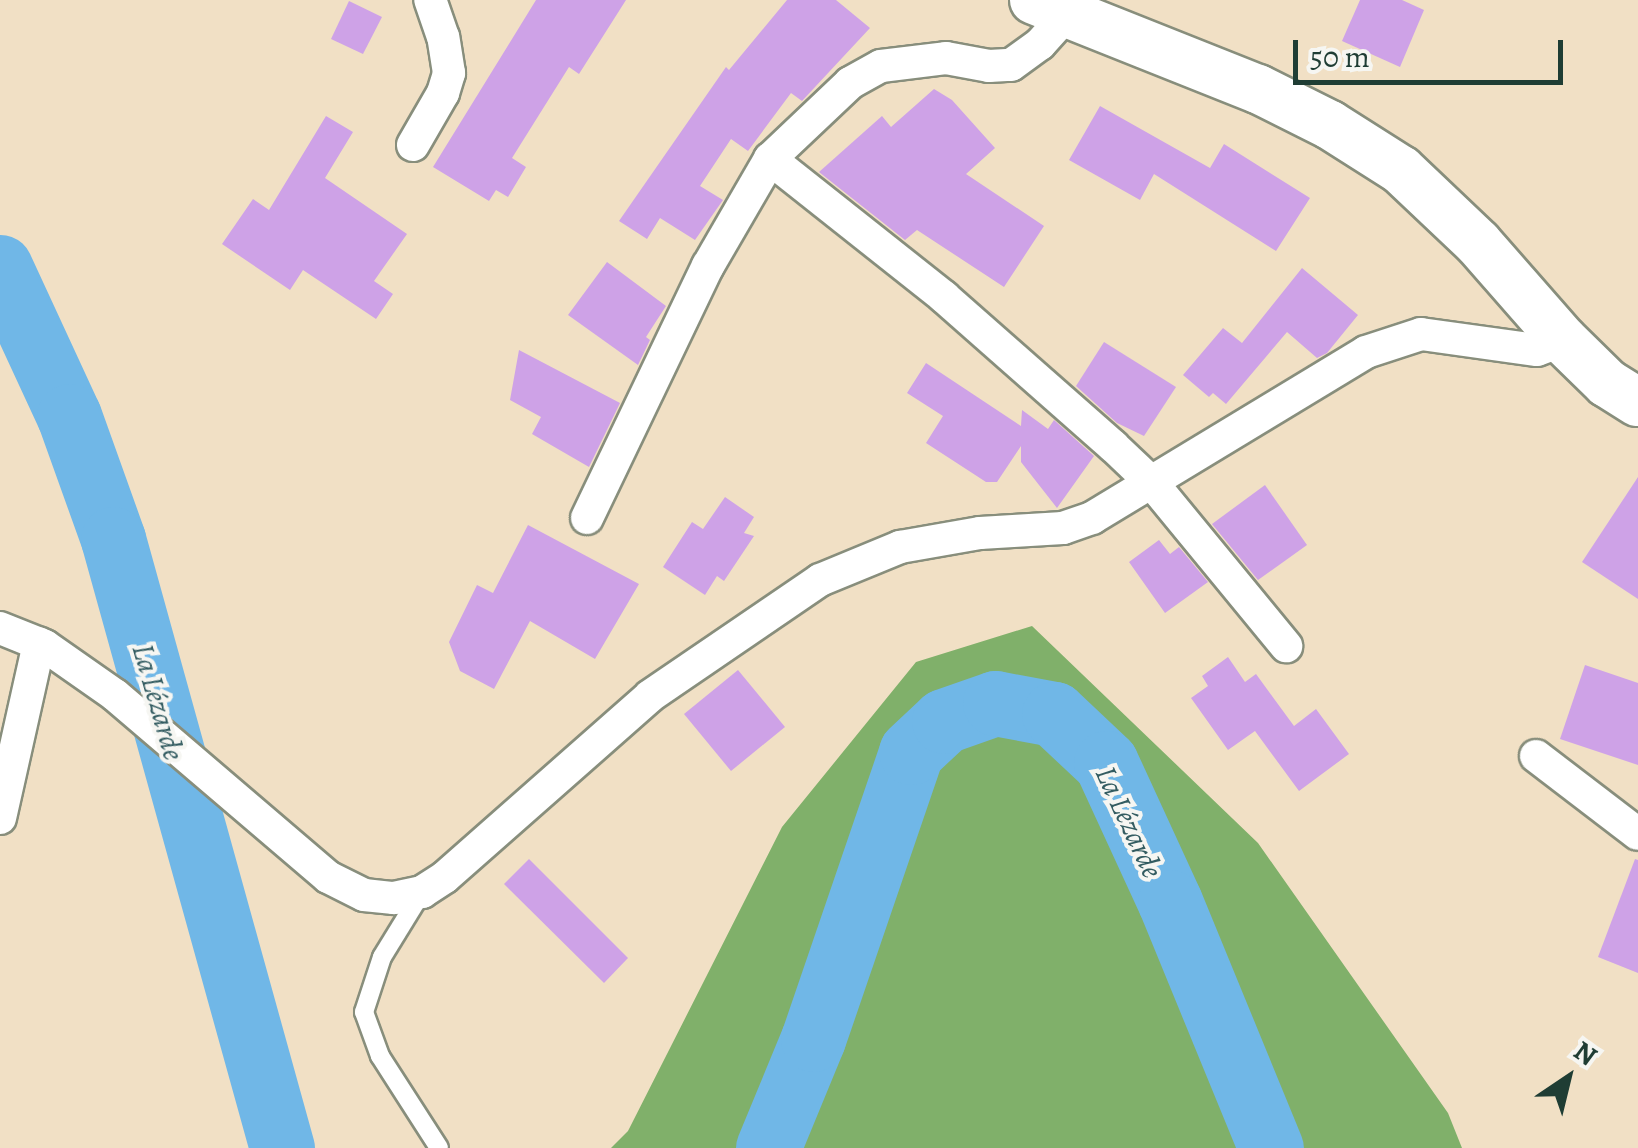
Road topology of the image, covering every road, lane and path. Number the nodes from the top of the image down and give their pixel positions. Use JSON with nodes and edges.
{"nodes":[{"id":1,"x":430,"y":0,"type":"edge"},
{"id":2,"x":1051,"y":6,"type":"edge"},
{"id":3,"x":413,"y":145,"type":"dead end"},
{"id":4,"x":770,"y":158,"type":"junction"},
{"id":5,"x":1564,"y":340,"type":"junction"},
{"id":6,"x":1638,"y":402,"type":"edge"},
{"id":7,"x":1153,"y":484,"type":"junction"},
{"id":8,"x":587,"y":518,"type":"dead end"},
{"id":9,"x":0,"y":628,"type":"edge"},
{"id":10,"x":39,"y":643,"type":"junction"},
{"id":11,"x":1286,"y":646,"type":"dead end"},
{"id":12,"x":1536,"y":756,"type":"dead end"},
{"id":13,"x":0,"y":818,"type":"edge"},
{"id":14,"x":1638,"y":834,"type":"edge"},
{"id":15,"x":422,"y":892,"type":"junction"},
{"id":16,"x":439,"y":1148,"type":"edge"}],
"edges":[{"from":1,"to":3,"type":"street"},
{"from":2,"to":4,"type":"street"},
{"from":2,"to":5,"type":"main road"},
{"from":4,"to":7,"type":"street"},
{"from":4,"to":8,"type":"street"},
{"from":5,"to":6,"type":"main road"},
{"from":5,"to":7,"type":"street"},
{"from":7,"to":11,"type":"street"},
{"from":7,"to":15,"type":"street"},
{"from":9,"to":10,"type":"street"},
{"from":10,"to":13,"type":"street"},
{"from":10,"to":15,"type":"street"},
{"from":12,"to":14,"type":"street"},
{"from":15,"to":16,"type":"lane"}]}
